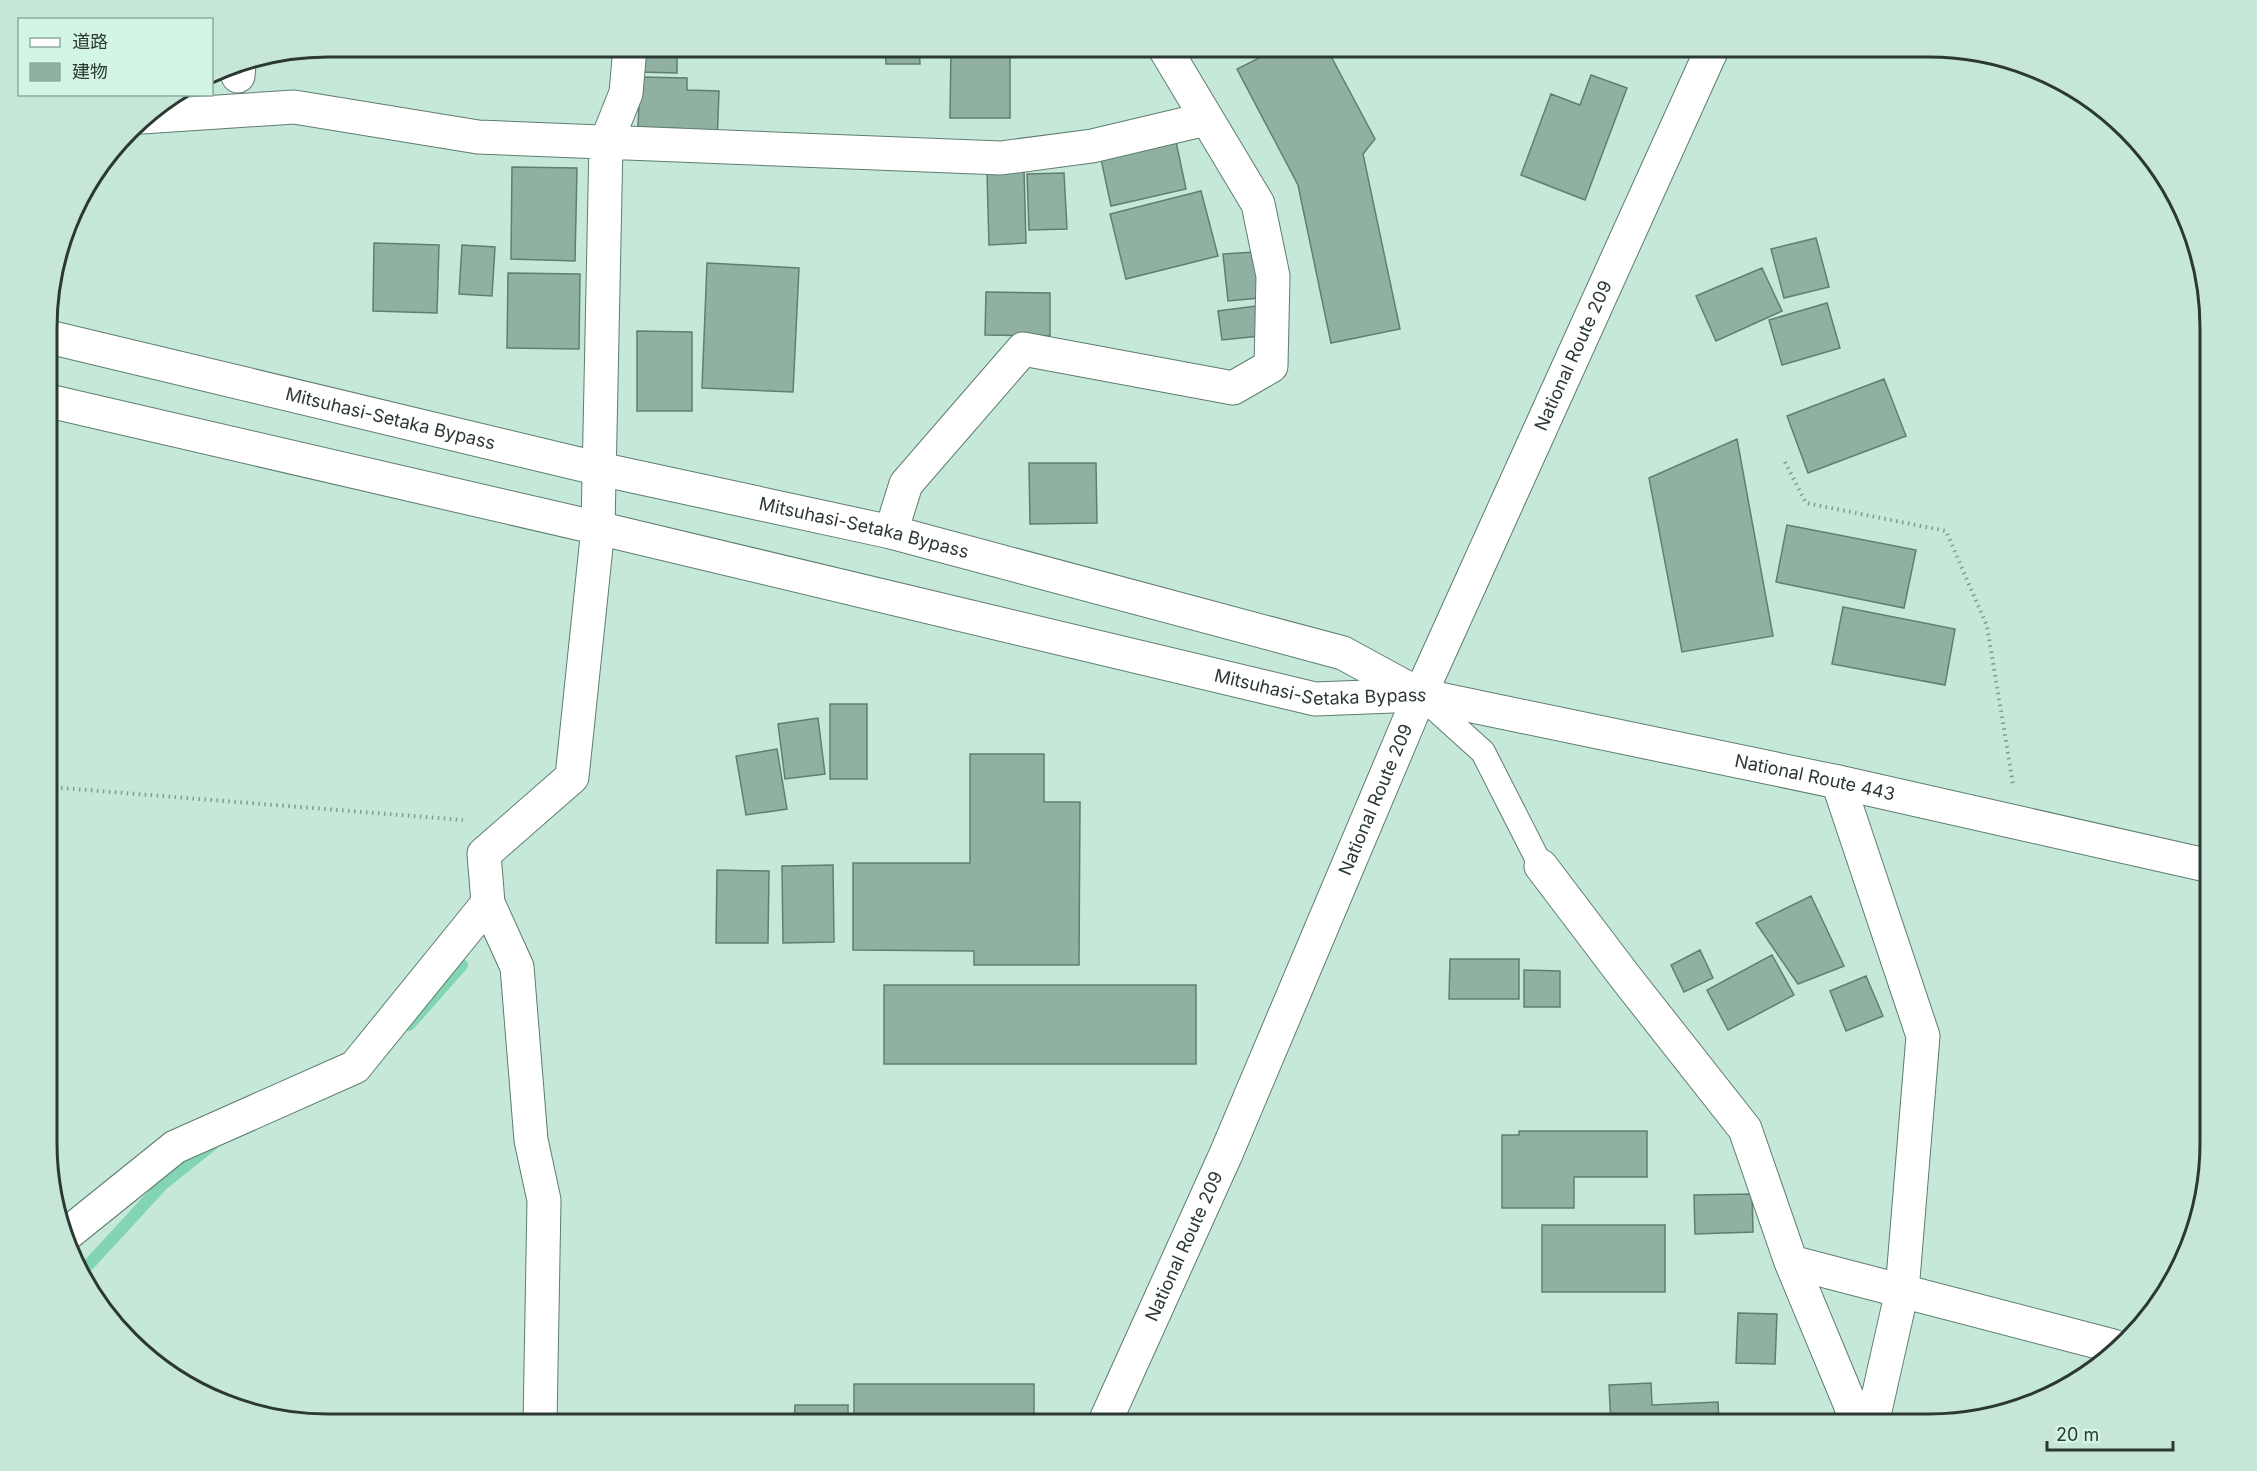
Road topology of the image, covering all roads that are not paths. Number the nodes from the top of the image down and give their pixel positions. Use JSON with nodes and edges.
{"nodes":[{"id":1,"x":629,"y":57,"type":"edge"},
{"id":2,"x":1170,"y":57,"type":"edge"},
{"id":3,"x":1708,"y":57,"type":"edge"},
{"id":4,"x":159,"y":116,"type":"edge"},
{"id":5,"x":1206,"y":119,"type":"junction"},
{"id":6,"x":606,"y":143,"type":"junction"},
{"id":7,"x":57,"y":339,"type":"edge"},
{"id":8,"x":57,"y":403,"type":"edge"},
{"id":9,"x":600,"y":469,"type":"junction"},
{"id":10,"x":598,"y":528,"type":"junction"},
{"id":11,"x":891,"y":532,"type":"junction"},
{"id":12,"x":1420,"y":695,"type":"junction"},
{"id":13,"x":1838,"y":782,"type":"junction"},
{"id":14,"x":2200,"y":864,"type":"edge"},
{"id":15,"x":1541,"y":866,"type":"joint"},
{"id":16,"x":488,"y":903,"type":"junction"},
{"id":17,"x":71,"y":1231,"type":"edge"},
{"id":18,"x":1791,"y":1262,"type":"junction"},
{"id":19,"x":1902,"y":1291,"type":"junction"},
{"id":20,"x":2110,"y":1345,"type":"edge"},
{"id":21,"x":540,"y":1414,"type":"edge"},
{"id":22,"x":1109,"y":1414,"type":"edge"},
{"id":23,"x":1853,"y":1414,"type":"edge"},
{"id":24,"x":1874,"y":1414,"type":"edge"}],
"edges":[{"from":1,"to":6,"type":"main road"},
{"from":2,"to":5,"type":"main road"},
{"from":3,"to":12,"type":"main road","name":"National Route 209"},
{"from":4,"to":6,"type":"main road"},
{"from":5,"to":6,"type":"main road"},
{"from":5,"to":11,"type":"main road"},
{"from":6,"to":9,"type":"main road"},
{"from":7,"to":9,"type":"main road","name":"Mitsuhasi-Setaka Bypass"},
{"from":8,"to":10,"type":"main road","name":"Mitsuhasi-Setaka Bypass"},
{"from":9,"to":10,"type":"main road"},
{"from":9,"to":11,"type":"main road","name":"Mitsuhasi-Setaka Bypass"},
{"from":10,"to":12,"type":"main road","name":"Mitsuhasi-Setaka Bypass"},
{"from":10,"to":16,"type":"main road"},
{"from":11,"to":12,"type":"main road","name":"Mitsuhasi-Setaka Bypass"},
{"from":12,"to":13,"type":"main road","name":"National Route 443"},
{"from":12,"to":15,"type":"lane"},
{"from":12,"to":22,"type":"main road","name":"National Route 209"},
{"from":13,"to":14,"type":"main road","name":"National Route 443"},
{"from":13,"to":19,"type":"main road"},
{"from":15,"to":18,"type":"main road"},
{"from":16,"to":17,"type":"main road"},
{"from":16,"to":21,"type":"main road"},
{"from":18,"to":19,"type":"main road"},
{"from":18,"to":23,"type":"main road"},
{"from":19,"to":20,"type":"main road"},
{"from":19,"to":24,"type":"main road"}]}
